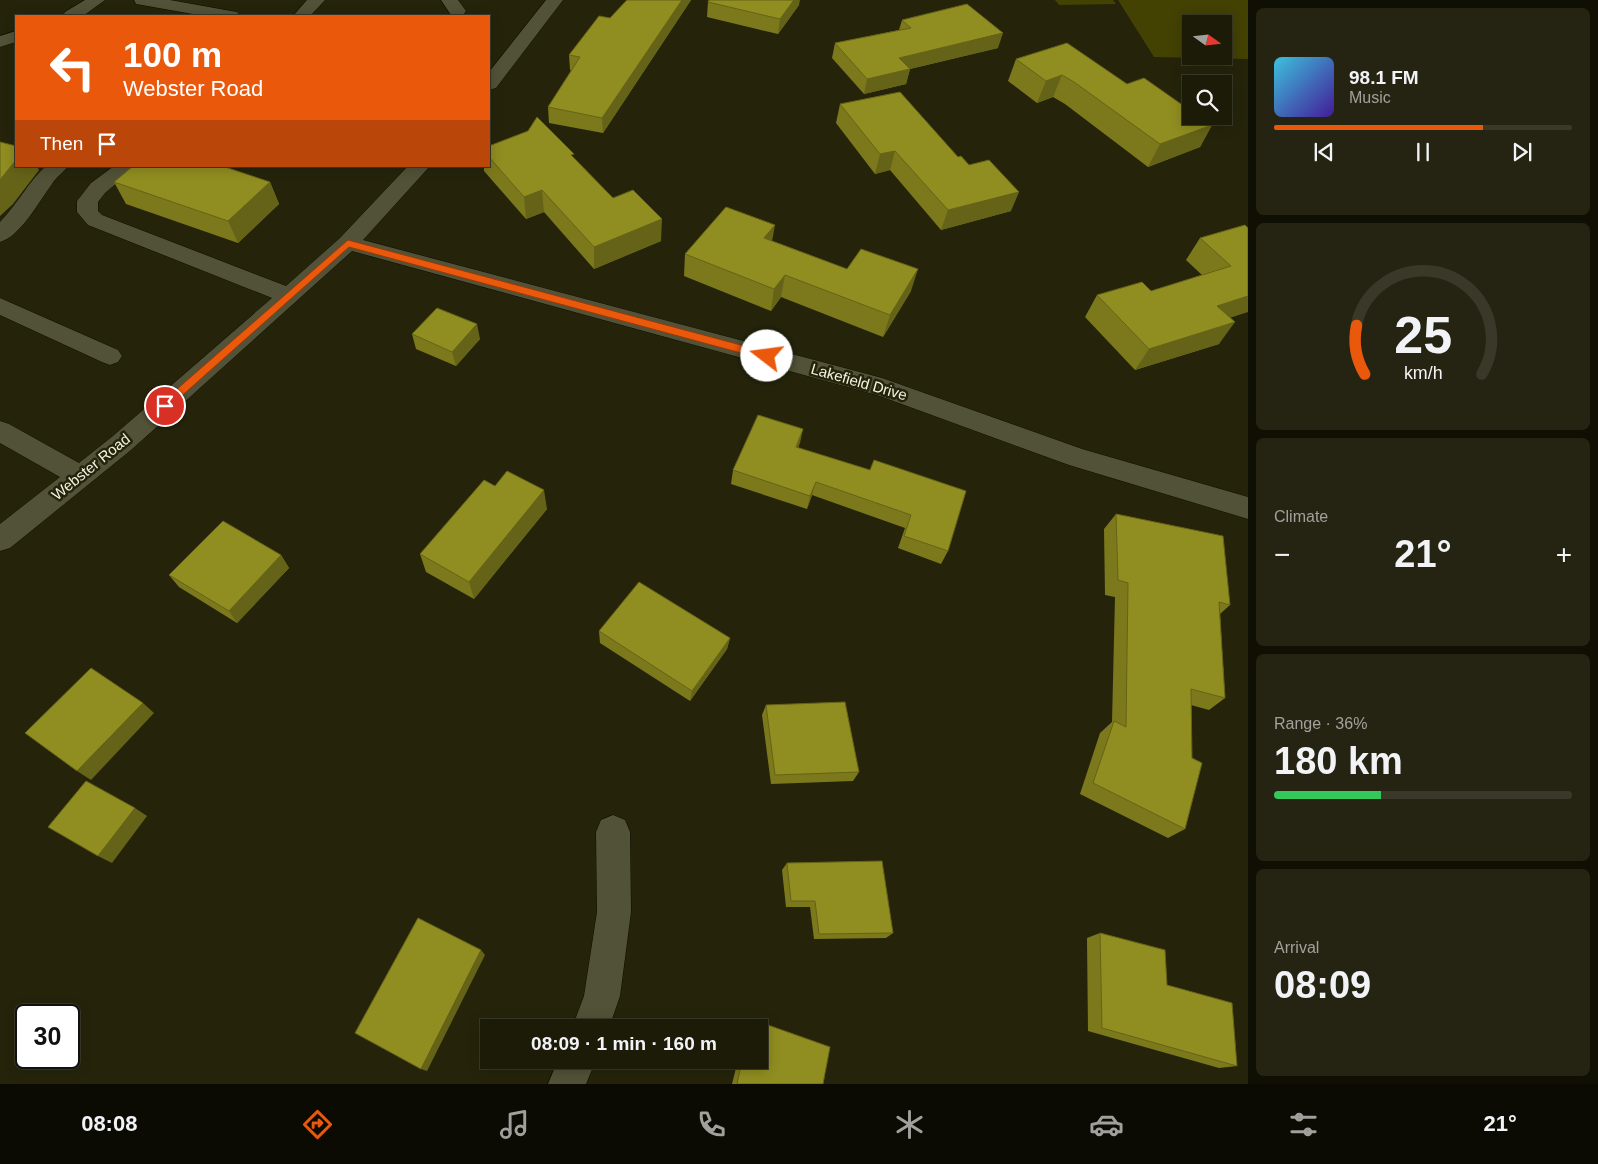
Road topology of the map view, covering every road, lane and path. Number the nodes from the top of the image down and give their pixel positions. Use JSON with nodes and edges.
{"nodes":[{"id":1,"x":97,"y":0,"type":"edge"},
{"id":2,"x":142,"y":0,"type":"edge"},
{"id":3,"x":317,"y":0,"type":"edge"},
{"id":4,"x":555,"y":0,"type":"edge"},
{"id":5,"x":73,"y":15,"type":"edge"},
{"id":6,"x":217,"y":15,"type":"edge"},
{"id":7,"x":302,"y":15,"type":"edge"},
{"id":8,"x":15,"y":36,"type":"edge"},
{"id":9,"x":0,"y":42,"type":"edge"},
{"id":10,"x":496,"y":66,"type":"edge"},
{"id":11,"x":490,"y":81,"type":"edge"},
{"id":12,"x":57,"y":167,"type":"edge"},
{"id":13,"x":126,"y":167,"type":"edge"},
{"id":14,"x":419,"y":167,"type":"edge"},
{"id":15,"x":0,"y":235,"type":"edge"},
{"id":16,"x":348,"y":243,"type":"junction"},
{"id":17,"x":289,"y":296,"type":"junction"},
{"id":18,"x":0,"y":306,"type":"edge"},
{"id":19,"x":110,"y":356,"type":"dead end"},
{"id":20,"x":0,"y":431,"type":"edge"},
{"id":21,"x":80,"y":476,"type":"junction"},
{"id":22,"x":1248,"y":508,"type":"edge"},
{"id":23,"x":0,"y":540,"type":"edge"},
{"id":24,"x":612,"y":832,"type":"dead end"},
{"id":25,"x":593,"y":1019,"type":"edge"},
{"id":26,"x":573,"y":1069,"type":"edge"},
{"id":27,"x":567,"y":1084,"type":"edge"}],
"edges":[{"from":1,"to":5,"type":"street"},
{"from":2,"to":6,"type":"street"},
{"from":3,"to":7,"type":"street"},
{"from":4,"to":10,"type":"street"},
{"from":8,"to":9,"type":"street"},
{"from":10,"to":11,"type":"street"},
{"from":12,"to":15,"type":"street"},
{"from":13,"to":17,"type":"street"},
{"from":14,"to":16,"type":"street","name":"Webster Road"},
{"from":16,"to":17,"type":"street","name":"Webster Road"},
{"from":16,"to":22,"type":"street","name":"Lakefield Drive"},
{"from":17,"to":21,"type":"street","name":"Webster Road"},
{"from":18,"to":19,"type":"street"},
{"from":20,"to":21,"type":"street"},
{"from":21,"to":23,"type":"street","name":"Webster Road"},
{"from":24,"to":25,"type":"street"},
{"from":26,"to":27,"type":"street"}]}
